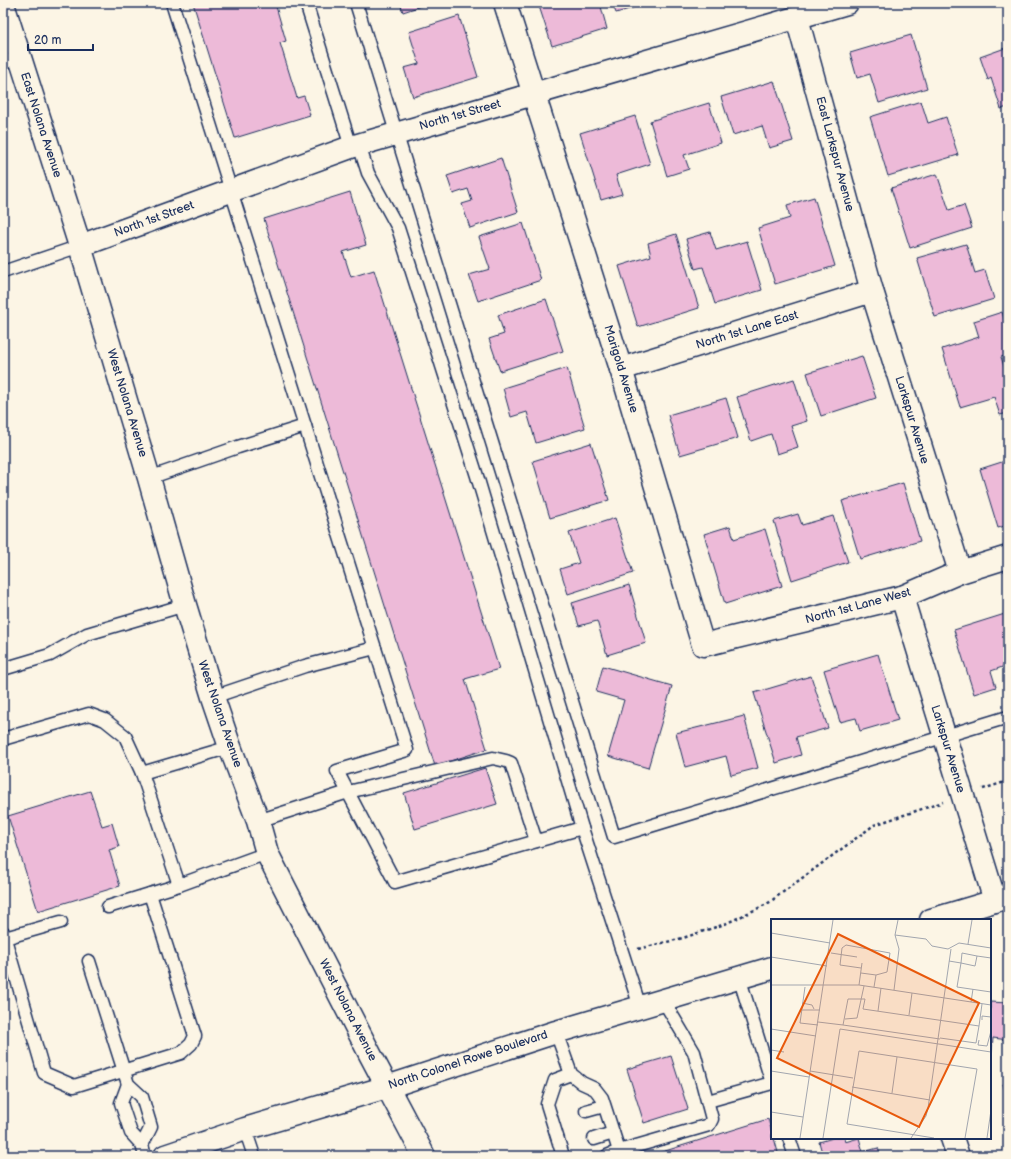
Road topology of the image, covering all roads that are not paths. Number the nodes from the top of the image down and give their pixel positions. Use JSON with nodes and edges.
{"nodes":[{"id":1,"x":172,"y":3,"type":"edge"},
{"id":2,"x":306,"y":3,"type":"edge"},
{"id":3,"x":356,"y":3,"type":"edge"},
{"id":4,"x":505,"y":3,"type":"edge"},
{"id":5,"x":847,"y":3,"type":"edge"},
{"id":6,"x":3,"y":4,"type":"edge"},
{"id":7,"x":797,"y":18,"type":"junction"},
{"id":8,"x":12,"y":60,"type":"edge"},
{"id":9,"x":533,"y":94,"type":"junction"},
{"id":10,"x":396,"y":134,"type":"junction"},
{"id":11,"x":355,"y":146,"type":"junction"},
{"id":12,"x":232,"y":191,"type":"junction"},
{"id":13,"x":80,"y":246,"type":"junction"},
{"id":14,"x":3,"y":272,"type":"edge"},
{"id":15,"x":872,"y":290,"type":"junction"},
{"id":16,"x":622,"y":369,"type":"junction"},
{"id":17,"x":305,"y":426,"type":"junction"},
{"id":18,"x":149,"y":478,"type":"junction"},
{"id":19,"x":1008,"y":557,"type":"edge"},
{"id":20,"x":960,"y":572,"type":"junction"},
{"id":21,"x":902,"y":597,"type":"junction"},
{"id":22,"x":185,"y":605,"type":"junction"},
{"id":23,"x":704,"y":644,"type":"joint"},
{"id":24,"x":375,"y":648,"type":"junction"},
{"id":25,"x":3,"y":669,"type":"edge"},
{"id":26,"x":213,"y":696,"type":"junction"},
{"id":27,"x":1008,"y":717,"type":"edge"},
{"id":28,"x":944,"y":737,"type":"junction"},
{"id":29,"x":3,"y":739,"type":"edge"},
{"id":30,"x":230,"y":747,"type":"junction"},
{"id":31,"x":142,"y":773,"type":"junction"},
{"id":32,"x":348,"y":792,"type":"junction"},
{"id":33,"x":258,"y":821,"type":"junction"},
{"id":34,"x":582,"y":828,"type":"junction"},
{"id":35,"x":536,"y":841,"type":"junction"},
{"id":36,"x":267,"y":853,"type":"junction"},
{"id":37,"x":179,"y":885,"type":"junction"},
{"id":38,"x":150,"y":894,"type":"junction"},
{"id":39,"x":1001,"y":899,"type":"edge"},
{"id":40,"x":108,"y":907,"type":"dead end"},
{"id":41,"x":934,"y":919,"type":"edge"},
{"id":42,"x":61,"y":922,"type":"dead end"},
{"id":43,"x":4,"y":935,"type":"edge"},
{"id":44,"x":89,"y":961,"type":"dead end"},
{"id":45,"x":771,"y":968,"type":"edge"},
{"id":46,"x":739,"y":977,"type":"junction"},
{"id":47,"x":663,"y":1000,"type":"junction"},
{"id":48,"x":640,"y":1007,"type":"junction"},
{"id":49,"x":556,"y":1032,"type":"junction"},
{"id":50,"x":123,"y":1071,"type":"junction"},
{"id":51,"x":571,"y":1074,"type":"junction"},
{"id":52,"x":771,"y":1080,"type":"edge"},
{"id":53,"x":771,"y":1083,"type":"edge"},
{"id":54,"x":128,"y":1084,"type":"junction"},
{"id":55,"x":387,"y":1087,"type":"junction"},
{"id":56,"x":708,"y":1101,"type":"junction"},
{"id":57,"x":604,"y":1106,"type":"junction"},
{"id":58,"x":586,"y":1112,"type":"dead end"},
{"id":59,"x":245,"y":1129,"type":"junction"},
{"id":60,"x":613,"y":1133,"type":"junction"},
{"id":61,"x":594,"y":1139,"type":"dead end"},
{"id":62,"x":789,"y":1139,"type":"edge"},
{"id":63,"x":952,"y":1139,"type":"edge"},
{"id":64,"x":144,"y":1150,"type":"edge"},
{"id":65,"x":565,"y":1150,"type":"edge"},
{"id":66,"x":619,"y":1151,"type":"junction"},
{"id":67,"x":164,"y":1156,"type":"edge"},
{"id":68,"x":254,"y":1156,"type":"edge"},
{"id":69,"x":424,"y":1156,"type":"edge"},
{"id":70,"x":607,"y":1156,"type":"edge"},
{"id":71,"x":795,"y":1156,"type":"edge"},
{"id":72,"x":958,"y":1156,"type":"edge"}],
"edges":[{"from":1,"to":12,"type":"lane"},
{"from":2,"to":11,"type":"lane"},
{"from":3,"to":10,"type":"lane"},
{"from":4,"to":9,"type":"street","name":"Marigold Avenue"},
{"from":5,"to":7,"type":"street","name":"North 1st Street"},
{"from":6,"to":8,"type":"street","name":"East Nolana Avenue"},
{"from":7,"to":9,"type":"street","name":"North 1st Street"},
{"from":7,"to":15,"type":"street","name":"East Larkspur Avenue"},
{"from":8,"to":13,"type":"street","name":"East Nolana Avenue"},
{"from":9,"to":10,"type":"street","name":"North 1st Street"},
{"from":9,"to":16,"type":"street","name":"Marigold Avenue"},
{"from":10,"to":11,"type":"street","name":"North 1st Street"},
{"from":10,"to":28,"type":"lane"},
{"from":11,"to":12,"type":"street","name":"North 1st Street"},
{"from":11,"to":34,"type":"lane"},
{"from":12,"to":13,"type":"street","name":"North 1st Street"},
{"from":12,"to":17,"type":"lane"},
{"from":13,"to":14,"type":"lane"},
{"from":13,"to":18,"type":"street","name":"West Nolana Avenue"},
{"from":15,"to":16,"type":"street","name":"North 1st Lane East"},
{"from":15,"to":20,"type":"street","name":"Larkspur Avenue"},
{"from":16,"to":23,"type":"street","name":"Marigold Avenue"},
{"from":17,"to":18,"type":"lane"},
{"from":17,"to":24,"type":"lane"},
{"from":18,"to":22,"type":"street","name":"West Nolana Avenue"},
{"from":19,"to":20,"type":"street","name":"North 1st Lane West"},
{"from":20,"to":21,"type":"street","name":"North 1st Lane West"},
{"from":21,"to":23,"type":"street","name":"North 1st Lane West"},
{"from":21,"to":28,"type":"street","name":"Larkspur Avenue"},
{"from":22,"to":25,"type":"lane"},
{"from":22,"to":26,"type":"street","name":"West Nolana Avenue"},
{"from":24,"to":26,"type":"lane"},
{"from":24,"to":32,"type":"lane"},
{"from":26,"to":30,"type":"street","name":"West Nolana Avenue"},
{"from":27,"to":28,"type":"lane"},
{"from":28,"to":39,"type":"street","name":"Larkspur Avenue"},
{"from":29,"to":31,"type":"lane"},
{"from":30,"to":31,"type":"lane"},
{"from":30,"to":33,"type":"street","name":"West Nolana Avenue"},
{"from":31,"to":37,"type":"lane"},
{"from":32,"to":33,"type":"lane"},
{"from":32,"to":35,"type":"lane"},
{"from":32,"to":35,"type":"lane"},
{"from":33,"to":36,"type":"street","name":"West Nolana Avenue"},
{"from":34,"to":35,"type":"lane"},
{"from":34,"to":48,"type":"lane"},
{"from":36,"to":37,"type":"lane"},
{"from":36,"to":55,"type":"street","name":"West Nolana Avenue"},
{"from":37,"to":38,"type":"lane"},
{"from":38,"to":40,"type":"lane"},
{"from":38,"to":50,"type":"lane"},
{"from":39,"to":41,"type":"street"},
{"from":42,"to":43,"type":"lane"},
{"from":43,"to":50,"type":"lane"},
{"from":44,"to":50,"type":"lane"},
{"from":45,"to":46,"type":"street","name":"North Colonel Rowe Boulevard"},
{"from":46,"to":47,"type":"street","name":"North Colonel Rowe Boulevard"},
{"from":46,"to":52,"type":"lane"},
{"from":47,"to":48,"type":"street","name":"North Colonel Rowe Boulevard"},
{"from":47,"to":56,"type":"lane"},
{"from":48,"to":49,"type":"street","name":"North Colonel Rowe Boulevard"},
{"from":49,"to":51,"type":"lane"},
{"from":49,"to":55,"type":"street","name":"North Colonel Rowe Boulevard"},
{"from":50,"to":54,"type":"lane"},
{"from":51,"to":57,"type":"lane"},
{"from":51,"to":65,"type":"lane"},
{"from":53,"to":56,"type":"lane"},
{"from":54,"to":64,"type":"lane"},
{"from":54,"to":64,"type":"lane"},
{"from":55,"to":59,"type":"street","name":"North Colonel Rowe Boulevard"},
{"from":55,"to":69,"type":"street","name":"West Nolana Avenue"},
{"from":56,"to":66,"type":"lane"},
{"from":57,"to":58,"type":"lane"},
{"from":57,"to":60,"type":"lane"},
{"from":59,"to":67,"type":"street","name":"North Colonel Rowe Boulevard"},
{"from":59,"to":68,"type":"lane"},
{"from":60,"to":61,"type":"lane"},
{"from":60,"to":66,"type":"lane"},
{"from":62,"to":71,"type":"lane"},
{"from":63,"to":72,"type":"street"},
{"from":66,"to":70,"type":"lane"}]}
